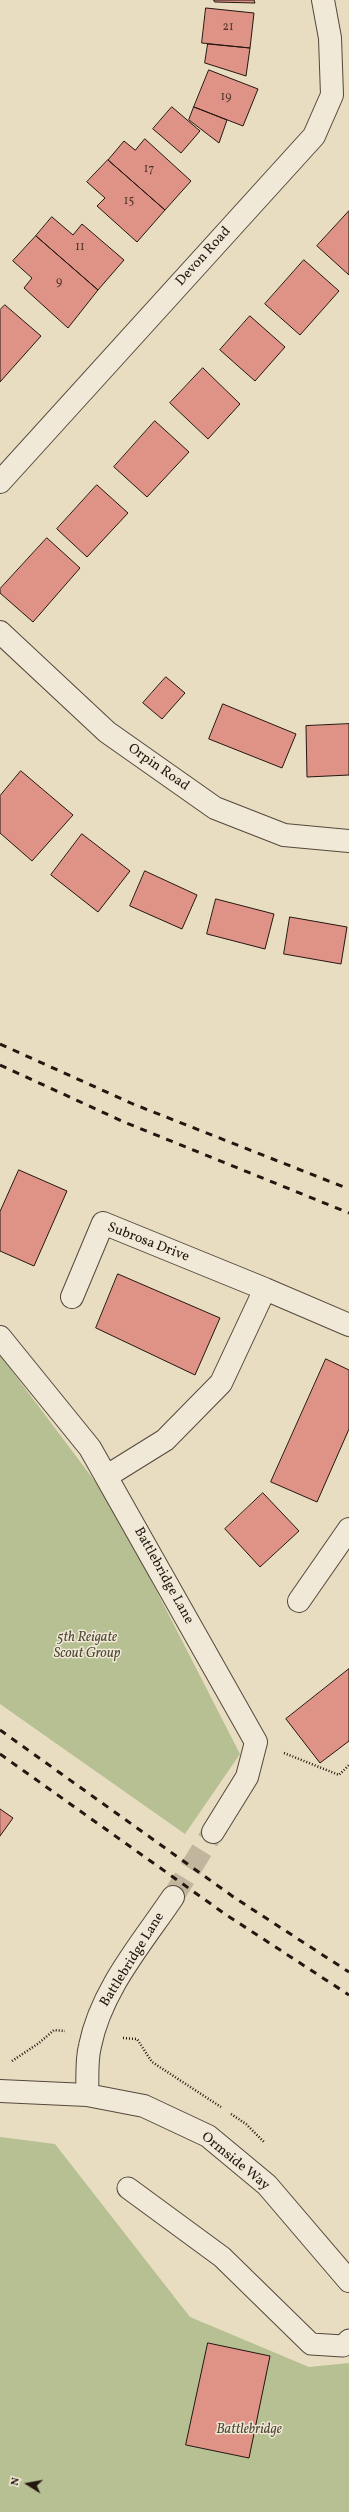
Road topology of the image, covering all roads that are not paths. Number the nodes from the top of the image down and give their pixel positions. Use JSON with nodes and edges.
{"nodes":[{"id":1,"x":323,"y":0,"type":"edge"},
{"id":2,"x":0,"y":482,"type":"edge"},
{"id":3,"x":0,"y":632,"type":"edge"},
{"id":4,"x":349,"y":841,"type":"edge"},
{"id":5,"x":265,"y":1289,"type":"junction"},
{"id":6,"x":72,"y":1297,"type":"dead end"},
{"id":7,"x":349,"y":1325,"type":"edge"},
{"id":8,"x":0,"y":1337,"type":"edge"},
{"id":9,"x":107,"y":1476,"type":"junction"},
{"id":10,"x":349,"y":1528,"type":"edge"},
{"id":11,"x":299,"y":1601,"type":"dead end"},
{"id":12,"x":213,"y":1832,"type":"tunnel mouth"},
{"id":13,"x":173,"y":1897,"type":"tunnel mouth"},
{"id":14,"x":0,"y":2091,"type":"edge"},
{"id":15,"x":87,"y":2095,"type":"junction"},
{"id":16,"x":128,"y":2188,"type":"dead end"},
{"id":17,"x":349,"y":2280,"type":"edge"},
{"id":18,"x":349,"y":2340,"type":"edge"}],
"edges":[{"from":1,"to":2,"type":"street","name":"Devon Road"},
{"from":3,"to":4,"type":"street","name":"Orpin Road"},
{"from":5,"to":6,"type":"street","name":"Subrosa Drive"},
{"from":5,"to":7,"type":"street","name":"Subrosa Drive"},
{"from":5,"to":9,"type":"street"},
{"from":8,"to":9,"type":"street","name":"Battlebridge Lane"},
{"from":9,"to":12,"type":"street","name":"Battlebridge Lane"},
{"from":10,"to":11,"type":"street"},
{"from":13,"to":15,"type":"street","name":"Battlebridge Lane"},
{"from":14,"to":15,"type":"street","name":"Ormside Way"},
{"from":15,"to":17,"type":"street","name":"Ormside Way"},
{"from":16,"to":18,"type":"lane"}]}
